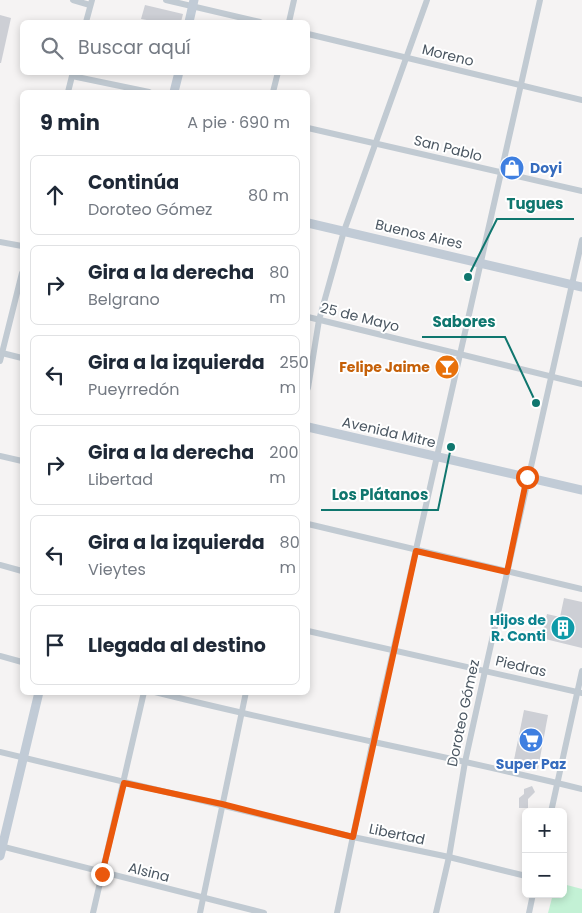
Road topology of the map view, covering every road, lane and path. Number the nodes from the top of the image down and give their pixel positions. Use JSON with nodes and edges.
{"nodes":[{"id":1,"x":73,"y":0,"type":"edge"},
{"id":2,"x":166,"y":0,"type":"edge"},
{"id":3,"x":294,"y":0,"type":"edge"},
{"id":4,"x":427,"y":0,"type":"edge"},
{"id":5,"x":540,"y":0,"type":"edge"},
{"id":6,"x":91,"y":2,"type":"edge"},
{"id":7,"x":194,"y":3,"type":"edge"},
{"id":8,"x":86,"y":20,"type":"edge"},
{"id":9,"x":190,"y":20,"type":"edge"},
{"id":10,"x":253,"y":20,"type":"edge"},
{"id":11,"x":289,"y":20,"type":"edge"},
{"id":12,"x":310,"y":34,"type":"edge"},
{"id":13,"x":408,"y":58,"type":"junction"},
{"id":14,"x":73,"y":75,"type":"edge"},
{"id":15,"x":77,"y":75,"type":"edge"},
{"id":16,"x":178,"y":75,"type":"edge"},
{"id":17,"x":277,"y":75,"type":"edge"},
{"id":18,"x":521,"y":86,"type":"junction"},
{"id":19,"x":69,"y":90,"type":"edge"},
{"id":20,"x":141,"y":90,"type":"edge"},
{"id":21,"x":174,"y":90,"type":"edge"},
{"id":22,"x":274,"y":90,"type":"edge"},
{"id":23,"x":582,"y":100,"type":"edge"},
{"id":24,"x":310,"y":128,"type":"edge"},
{"id":25,"x":375,"y":143,"type":"junction"},
{"id":26,"x":500,"y":173,"type":"junction"},
{"id":27,"x":582,"y":191,"type":"edge"},
{"id":28,"x":310,"y":223,"type":"edge"},
{"id":29,"x":344,"y":231,"type":"junction"},
{"id":30,"x":582,"y":240,"type":"edge"},
{"id":31,"x":0,"y":242,"type":"edge"},
{"id":32,"x":20,"y":246,"type":"edge"},
{"id":33,"x":480,"y":263,"type":"junction"},
{"id":34,"x":20,"y":281,"type":"edge"},
{"id":35,"x":570,"y":285,"type":"junction"},
{"id":36,"x":582,"y":288,"type":"edge"},
{"id":37,"x":310,"y":318,"type":"edge"},
{"id":38,"x":320,"y":320,"type":"junction"},
{"id":39,"x":2,"y":353,"type":"junction"},
{"id":40,"x":460,"y":355,"type":"junction"},
{"id":41,"x":20,"y":358,"type":"edge"},
{"id":42,"x":0,"y":361,"type":"edge"},
{"id":43,"x":552,"y":376,"type":"junction"},
{"id":44,"x":310,"y":377,"type":"edge"},
{"id":45,"x":582,"y":384,"type":"edge"},
{"id":46,"x":310,"y":427,"type":"edge"},
{"id":47,"x":0,"y":456,"type":"edge"},
{"id":48,"x":437,"y":456,"type":"junction"},
{"id":49,"x":20,"y":461,"type":"edge"},
{"id":50,"x":527,"y":477,"type":"junction"},
{"id":51,"x":582,"y":490,"type":"edge"},
{"id":52,"x":310,"y":524,"type":"edge"},
{"id":53,"x":416,"y":551,"type":"junction"},
{"id":54,"x":0,"y":565,"type":"edge"},
{"id":55,"x":20,"y":570,"type":"edge"},
{"id":56,"x":507,"y":572,"type":"junction"},
{"id":57,"x":582,"y":589,"type":"edge"},
{"id":58,"x":310,"y":631,"type":"edge"},
{"id":59,"x":393,"y":651,"type":"junction"},
{"id":60,"x":0,"y":656,"type":"edge"},
{"id":61,"x":20,"y":661,"type":"edge"},
{"id":62,"x":485,"y":671,"type":"junction"},
{"id":63,"x":582,"y":671,"type":"edge"},
{"id":64,"x":580,"y":693,"type":"edge"},
{"id":65,"x":38,"y":695,"type":"edge"},
{"id":66,"x":143,"y":695,"type":"edge"},
{"id":67,"x":167,"y":695,"type":"edge"},
{"id":68,"x":245,"y":695,"type":"edge"},
{"id":69,"x":242,"y":714,"type":"junction"},
{"id":70,"x":373,"y":740,"type":"junction"},
{"id":71,"x":0,"y":752,"type":"edge"},
{"id":72,"x":24,"y":758,"type":"junction"},
{"id":73,"x":465,"y":762,"type":"junction"},
{"id":74,"x":124,"y":783,"type":"junction"},
{"id":75,"x":557,"y":783,"type":"junction"},
{"id":76,"x":582,"y":789,"type":"edge"},
{"id":77,"x":222,"y":804,"type":"junction"},
{"id":78,"x":552,"y":808,"type":"edge"},
{"id":79,"x":353,"y":837,"type":"junction"},
{"id":80,"x":1,"y":846,"type":"edge"},
{"id":81,"x":0,"y":856,"type":"edge"},
{"id":82,"x":449,"y":857,"type":"junction"},
{"id":83,"x":102,"y":874,"type":"junction"},
{"id":84,"x":522,"y":875,"type":"edge"},
{"id":85,"x":532,"y":898,"type":"edge"},
{"id":86,"x":203,"y":899,"type":"junction"},
{"id":87,"x":93,"y":913,"type":"edge"},
{"id":88,"x":200,"y":913,"type":"edge"},
{"id":89,"x":264,"y":913,"type":"edge"},
{"id":90,"x":336,"y":913,"type":"edge"},
{"id":91,"x":436,"y":913,"type":"edge"},
{"id":92,"x":529,"y":913,"type":"edge"}],
"edges":[{"from":1,"to":6,"type":"street"},
{"from":2,"to":7,"type":"street"},
{"from":3,"to":11,"type":"street"},
{"from":4,"to":13,"type":"street"},
{"from":5,"to":18,"type":"street"},
{"from":6,"to":8,"type":"street"},
{"from":7,"to":9,"type":"street"},
{"from":7,"to":10,"type":"street"},
{"from":12,"to":13,"type":"street","name":"Moreno"},
{"from":13,"to":18,"type":"street","name":"Moreno"},
{"from":13,"to":25,"type":"street"},
{"from":14,"to":19,"type":"street"},
{"from":15,"to":20,"type":"street"},
{"from":16,"to":21,"type":"street"},
{"from":17,"to":22,"type":"street"},
{"from":18,"to":23,"type":"street","name":"Moreno"},
{"from":18,"to":26,"type":"street"},
{"from":24,"to":25,"type":"street","name":"San Pablo"},
{"from":25,"to":26,"type":"street","name":"San Pablo"},
{"from":25,"to":29,"type":"street"},
{"from":26,"to":27,"type":"street","name":"San Pablo"},
{"from":26,"to":33,"type":"street"},
{"from":28,"to":29,"type":"street","name":"Buenos Aires"},
{"from":29,"to":33,"type":"street","name":"Buenos Aires"},
{"from":29,"to":38,"type":"street"},
{"from":30,"to":35,"type":"street","name":"Doroteo Gómez"},
{"from":31,"to":32,"type":"street"},
{"from":33,"to":35,"type":"street","name":"Buenos Aires"},
{"from":33,"to":40,"type":"street"},
{"from":34,"to":39,"type":"street"},
{"from":35,"to":36,"type":"street","name":"Buenos Aires"},
{"from":35,"to":43,"type":"street","name":"Doroteo Gómez"},
{"from":37,"to":38,"type":"street","name":"25 de Mayo"},
{"from":38,"to":40,"type":"street","name":"25 de Mayo"},
{"from":38,"to":44,"type":"street"},
{"from":39,"to":41,"type":"street"},
{"from":39,"to":42,"type":"street"},
{"from":40,"to":43,"type":"street","name":"25 de Mayo"},
{"from":40,"to":48,"type":"street"},
{"from":43,"to":45,"type":"street","name":"25 de Mayo"},
{"from":43,"to":50,"type":"street","name":"Doroteo Gómez"},
{"from":46,"to":48,"type":"street","name":"Avenida Mitre"},
{"from":47,"to":49,"type":"street"},
{"from":48,"to":50,"type":"street","name":"Avenida Mitre"},
{"from":48,"to":53,"type":"street"},
{"from":50,"to":51,"type":"street","name":"Avenida Mitre"},
{"from":50,"to":56,"type":"street","name":"Doroteo Gómez"},
{"from":52,"to":53,"type":"street"},
{"from":53,"to":56,"type":"street"},
{"from":53,"to":59,"type":"street"},
{"from":54,"to":55,"type":"street"},
{"from":56,"to":57,"type":"street"},
{"from":56,"to":62,"type":"street","name":"Doroteo Gómez"},
{"from":58,"to":59,"type":"street","name":"Piedras"},
{"from":59,"to":62,"type":"street","name":"Piedras"},
{"from":59,"to":70,"type":"street"},
{"from":60,"to":61,"type":"street"},
{"from":62,"to":64,"type":"street","name":"Piedras"},
{"from":62,"to":73,"type":"street","name":"Doroteo Gómez"},
{"from":63,"to":64,"type":"street"},
{"from":64,"to":75,"type":"street"},
{"from":65,"to":72,"type":"street"},
{"from":66,"to":74,"type":"street"},
{"from":67,"to":69,"type":"street"},
{"from":68,"to":69,"type":"street"},
{"from":69,"to":70,"type":"street"},
{"from":69,"to":77,"type":"street"},
{"from":70,"to":73,"type":"street"},
{"from":70,"to":79,"type":"street"},
{"from":71,"to":72,"type":"street","name":"Libertad"},
{"from":72,"to":74,"type":"street","name":"Libertad"},
{"from":72,"to":80,"type":"street"},
{"from":73,"to":75,"type":"street"},
{"from":73,"to":82,"type":"street","name":"Doroteo Gómez"},
{"from":74,"to":77,"type":"street","name":"Libertad"},
{"from":74,"to":83,"type":"street"},
{"from":75,"to":76,"type":"street"},
{"from":75,"to":78,"type":"street"},
{"from":77,"to":79,"type":"street","name":"Libertad"},
{"from":77,"to":86,"type":"street"},
{"from":79,"to":82,"type":"street","name":"Libertad"},
{"from":79,"to":90,"type":"street"},
{"from":80,"to":81,"type":"street"},
{"from":80,"to":83,"type":"street","name":"Alsina"},
{"from":82,"to":84,"type":"street","name":"Libertad"},
{"from":82,"to":91,"type":"street","name":"Doroteo Gómez"},
{"from":83,"to":86,"type":"street","name":"Alsina"},
{"from":83,"to":87,"type":"street"},
{"from":85,"to":92,"type":"street"},
{"from":86,"to":88,"type":"street"},
{"from":86,"to":89,"type":"street","name":"Alsina"}]}
